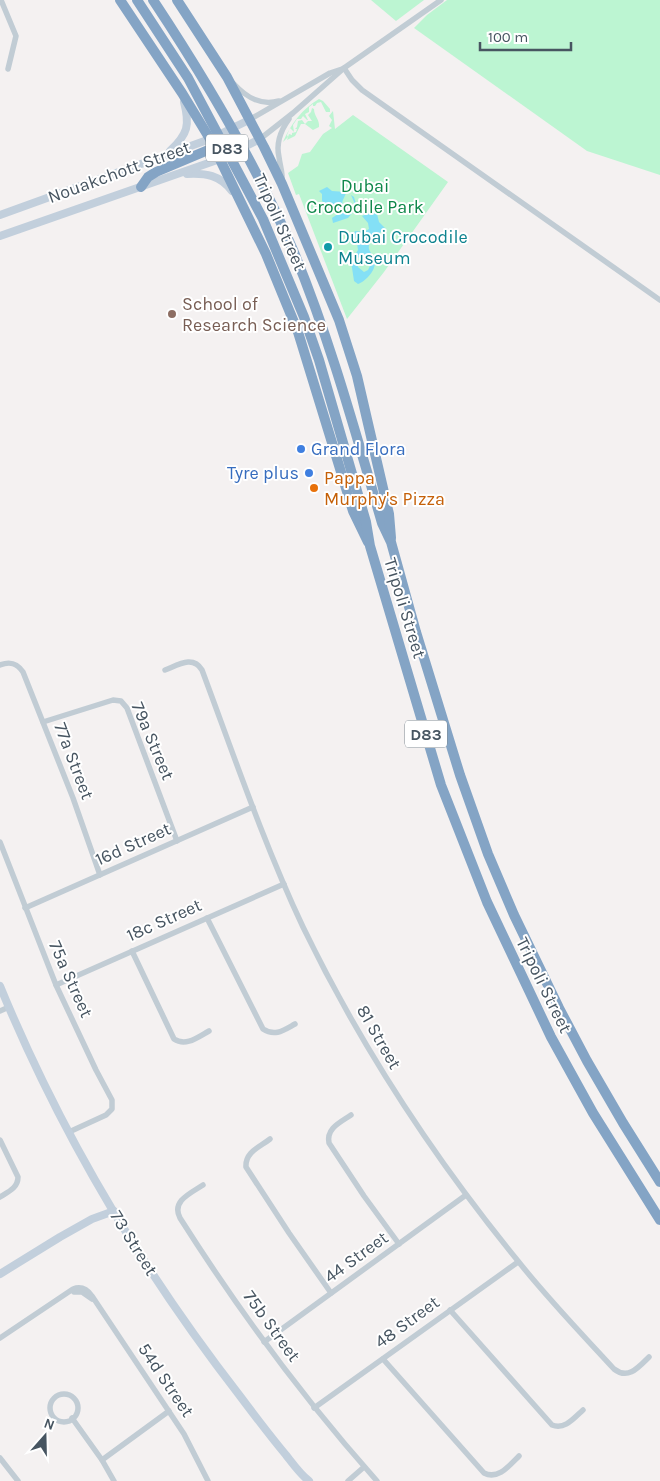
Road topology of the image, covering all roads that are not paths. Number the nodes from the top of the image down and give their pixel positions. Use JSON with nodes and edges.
{"nodes":[{"id":1,"x":1,"y":0,"type":"edge"},
{"id":2,"x":120,"y":0,"type":"edge"},
{"id":3,"x":137,"y":0,"type":"edge"},
{"id":4,"x":153,"y":0,"type":"edge"},
{"id":5,"x":177,"y":0,"type":"edge"},
{"id":6,"x":441,"y":0,"type":"edge"},
{"id":7,"x":344,"y":68,"type":"junction"},
{"id":8,"x":8,"y":69,"type":"dead end"},
{"id":9,"x":227,"y":76,"type":"junction"},
{"id":10,"x":182,"y":93,"type":"junction"},
{"id":11,"x":286,"y":100,"type":"junction"},
{"id":12,"x":293,"y":113,"type":"junction"},
{"id":13,"x":249,"y":120,"type":"junction"},
{"id":14,"x":260,"y":140,"type":"junction"},
{"id":15,"x":212,"y":143,"type":"junction"},
{"id":16,"x":167,"y":154,"type":"junction"},
{"id":17,"x":220,"y":159,"type":"junction"},
{"id":18,"x":178,"y":174,"type":"junction"},
{"id":19,"x":282,"y":184,"type":"junction"},
{"id":20,"x":141,"y":187,"type":"junction"},
{"id":21,"x":243,"y":207,"type":"junction"},
{"id":22,"x":0,"y":215,"type":"edge"},
{"id":23,"x":0,"y":236,"type":"edge"},
{"id":24,"x":660,"y":300,"type":"edge"},
{"id":25,"x":391,"y":542,"type":"junction"},
{"id":26,"x":370,"y":546,"type":"junction"},
{"id":27,"x":0,"y":665,"type":"edge"},
{"id":28,"x":165,"y":670,"type":"dead end"},
{"id":29,"x":43,"y":722,"type":"junction"},
{"id":30,"x":253,"y":807,"type":"junction"},
{"id":31,"x":177,"y":841,"type":"junction"},
{"id":32,"x":0,"y":842,"type":"edge"},
{"id":33,"x":100,"y":875,"type":"junction"},
{"id":34,"x":284,"y":884,"type":"junction"},
{"id":35,"x":24,"y":908,"type":"junction"},
{"id":36,"x":207,"y":918,"type":"junction"},
{"id":37,"x":132,"y":951,"type":"junction"},
{"id":38,"x":56,"y":985,"type":"junction"},
{"id":39,"x":0,"y":986,"type":"edge"},
{"id":40,"x":5,"y":1006,"type":"edge"},
{"id":41,"x":0,"y":1011,"type":"edge"},
{"id":42,"x":295,"y":1024,"type":"dead end"},
{"id":43,"x":210,"y":1031,"type":"dead end"},
{"id":44,"x":351,"y":1115,"type":"dead end"},
{"id":45,"x":70,"y":1134,"type":"junction"},
{"id":46,"x":0,"y":1140,"type":"edge"},
{"id":47,"x":270,"y":1140,"type":"dead end"},
{"id":48,"x":660,"y":1182,"type":"edge"},
{"id":49,"x":203,"y":1185,"type":"dead end"},
{"id":50,"x":466,"y":1196,"type":"junction"},
{"id":51,"x":0,"y":1197,"type":"edge"},
{"id":52,"x":112,"y":1209,"type":"junction"},
{"id":53,"x":660,"y":1220,"type":"edge"},
{"id":54,"x":399,"y":1244,"type":"junction"},
{"id":55,"x":518,"y":1262,"type":"junction"},
{"id":56,"x":0,"y":1274,"type":"edge"},
{"id":57,"x":331,"y":1293,"type":"junction"},
{"id":58,"x":450,"y":1310,"type":"junction"},
{"id":59,"x":0,"y":1338,"type":"edge"},
{"id":60,"x":264,"y":1342,"type":"junction"},
{"id":61,"x":649,"y":1357,"type":"dead end"},
{"id":62,"x":383,"y":1359,"type":"junction"},
{"id":63,"x":314,"y":1408,"type":"junction"},
{"id":64,"x":583,"y":1410,"type":"dead end"},
{"id":65,"x":170,"y":1412,"type":"junction"},
{"id":66,"x":72,"y":1418,"type":"junction"},
{"id":67,"x":519,"y":1456,"type":"dead end"},
{"id":68,"x":0,"y":1458,"type":"edge"},
{"id":69,"x":102,"y":1460,"type":"junction"},
{"id":70,"x":364,"y":1467,"type":"junction"},
{"id":71,"x":306,"y":1480,"type":"edge"},
{"id":72,"x":18,"y":1481,"type":"edge"},
{"id":73,"x":114,"y":1481,"type":"edge"},
{"id":74,"x":208,"y":1481,"type":"edge"},
{"id":75,"x":348,"y":1481,"type":"edge"},
{"id":76,"x":376,"y":1481,"type":"edge"}],
"edges":[{"from":1,"to":8,"type":"street"},
{"from":2,"to":10,"type":"highway"},
{"from":3,"to":26,"type":"highway","name":"Tripoli Street","number":"D83"},
{"from":4,"to":25,"type":"highway","name":"Tripoli Street","number":"D83"},
{"from":5,"to":9,"type":"highway"},
{"from":6,"to":7,"type":"street"},
{"from":7,"to":11,"type":"street"},
{"from":7,"to":12,"type":"street","name":"Nouakchott Street"},
{"from":7,"to":24,"type":"street"},
{"from":9,"to":11,"type":"street"},
{"from":9,"to":13,"type":"highway"},
{"from":10,"to":15,"type":"highway"},
{"from":10,"to":16,"type":"street"},
{"from":11,"to":13,"type":"street"},
{"from":12,"to":14,"type":"street","name":"Nouakchott Street"},
{"from":12,"to":19,"type":"street"},
{"from":13,"to":14,"type":"highway"},
{"from":13,"to":15,"type":"highway"},
{"from":14,"to":17,"type":"street","name":"Nouakchott Street"},
{"from":14,"to":19,"type":"highway"},
{"from":15,"to":16,"type":"street","name":"Nouakchott Street"},
{"from":15,"to":17,"type":"highway"},
{"from":15,"to":20,"type":"highway"},
{"from":16,"to":22,"type":"street","name":"Nouakchott Street"},
{"from":17,"to":18,"type":"street","name":"Nouakchott Street"},
{"from":17,"to":21,"type":"highway"},
{"from":18,"to":20,"type":"street","name":"Nouakchott Street"},
{"from":18,"to":21,"type":"street"},
{"from":19,"to":25,"type":"highway"},
{"from":20,"to":23,"type":"street","name":"Nouakchott Street"},
{"from":21,"to":26,"type":"highway"},
{"from":25,"to":48,"type":"highway","name":"Tripoli Street","number":"D83"},
{"from":26,"to":53,"type":"highway","name":"Tripoli Street","number":"D83"},
{"from":27,"to":29,"type":"street","name":"77a Street"},
{"from":28,"to":30,"type":"street","name":"81 Street"},
{"from":29,"to":31,"type":"street","name":"79a Street"},
{"from":29,"to":33,"type":"street","name":"77a Street"},
{"from":30,"to":31,"type":"street","name":"16d Street"},
{"from":30,"to":34,"type":"street","name":"81 Street"},
{"from":31,"to":33,"type":"street","name":"16d Street"},
{"from":32,"to":35,"type":"street","name":"75a Street"},
{"from":33,"to":35,"type":"street","name":"16d Street"},
{"from":34,"to":36,"type":"street","name":"18c Street"},
{"from":34,"to":50,"type":"street","name":"81 Street"},
{"from":35,"to":38,"type":"street","name":"75a Street"},
{"from":36,"to":37,"type":"street","name":"18c Street"},
{"from":36,"to":42,"type":"street"},
{"from":37,"to":38,"type":"street","name":"18c Street"},
{"from":37,"to":43,"type":"street"},
{"from":38,"to":45,"type":"street","name":"75a Street"},
{"from":39,"to":40,"type":"street","name":"73 Street"},
{"from":40,"to":41,"type":"street"},
{"from":40,"to":45,"type":"street","name":"73 Street"},
{"from":44,"to":54,"type":"street"},
{"from":45,"to":52,"type":"street","name":"73 Street"},
{"from":46,"to":51,"type":"street"},
{"from":47,"to":57,"type":"street"},
{"from":49,"to":60,"type":"street","name":"75b Street"},
{"from":50,"to":54,"type":"street","name":"44 Street"},
{"from":50,"to":55,"type":"street","name":"81 Street"},
{"from":52,"to":56,"type":"street"},
{"from":52,"to":71,"type":"street","name":"73 Street"},
{"from":54,"to":57,"type":"street","name":"44 Street"},
{"from":55,"to":58,"type":"street","name":"48 Street"},
{"from":55,"to":61,"type":"street","name":"81 Street"},
{"from":57,"to":60,"type":"street","name":"44 Street"},
{"from":58,"to":62,"type":"street","name":"48 Street"},
{"from":58,"to":64,"type":"street"},
{"from":59,"to":65,"type":"street","name":"54d Street"},
{"from":60,"to":63,"type":"street","name":"75b Street"},
{"from":62,"to":63,"type":"street","name":"48 Street"},
{"from":62,"to":67,"type":"street"},
{"from":63,"to":70,"type":"street","name":"75b Street"},
{"from":65,"to":69,"type":"street"},
{"from":65,"to":74,"type":"street","name":"54d Street"},
{"from":66,"to":66,"type":"street"},
{"from":66,"to":69,"type":"street"},
{"from":68,"to":72,"type":"street"},
{"from":69,"to":73,"type":"street"},
{"from":70,"to":75,"type":"street"},
{"from":70,"to":76,"type":"street","name":"75b Street"}]}
